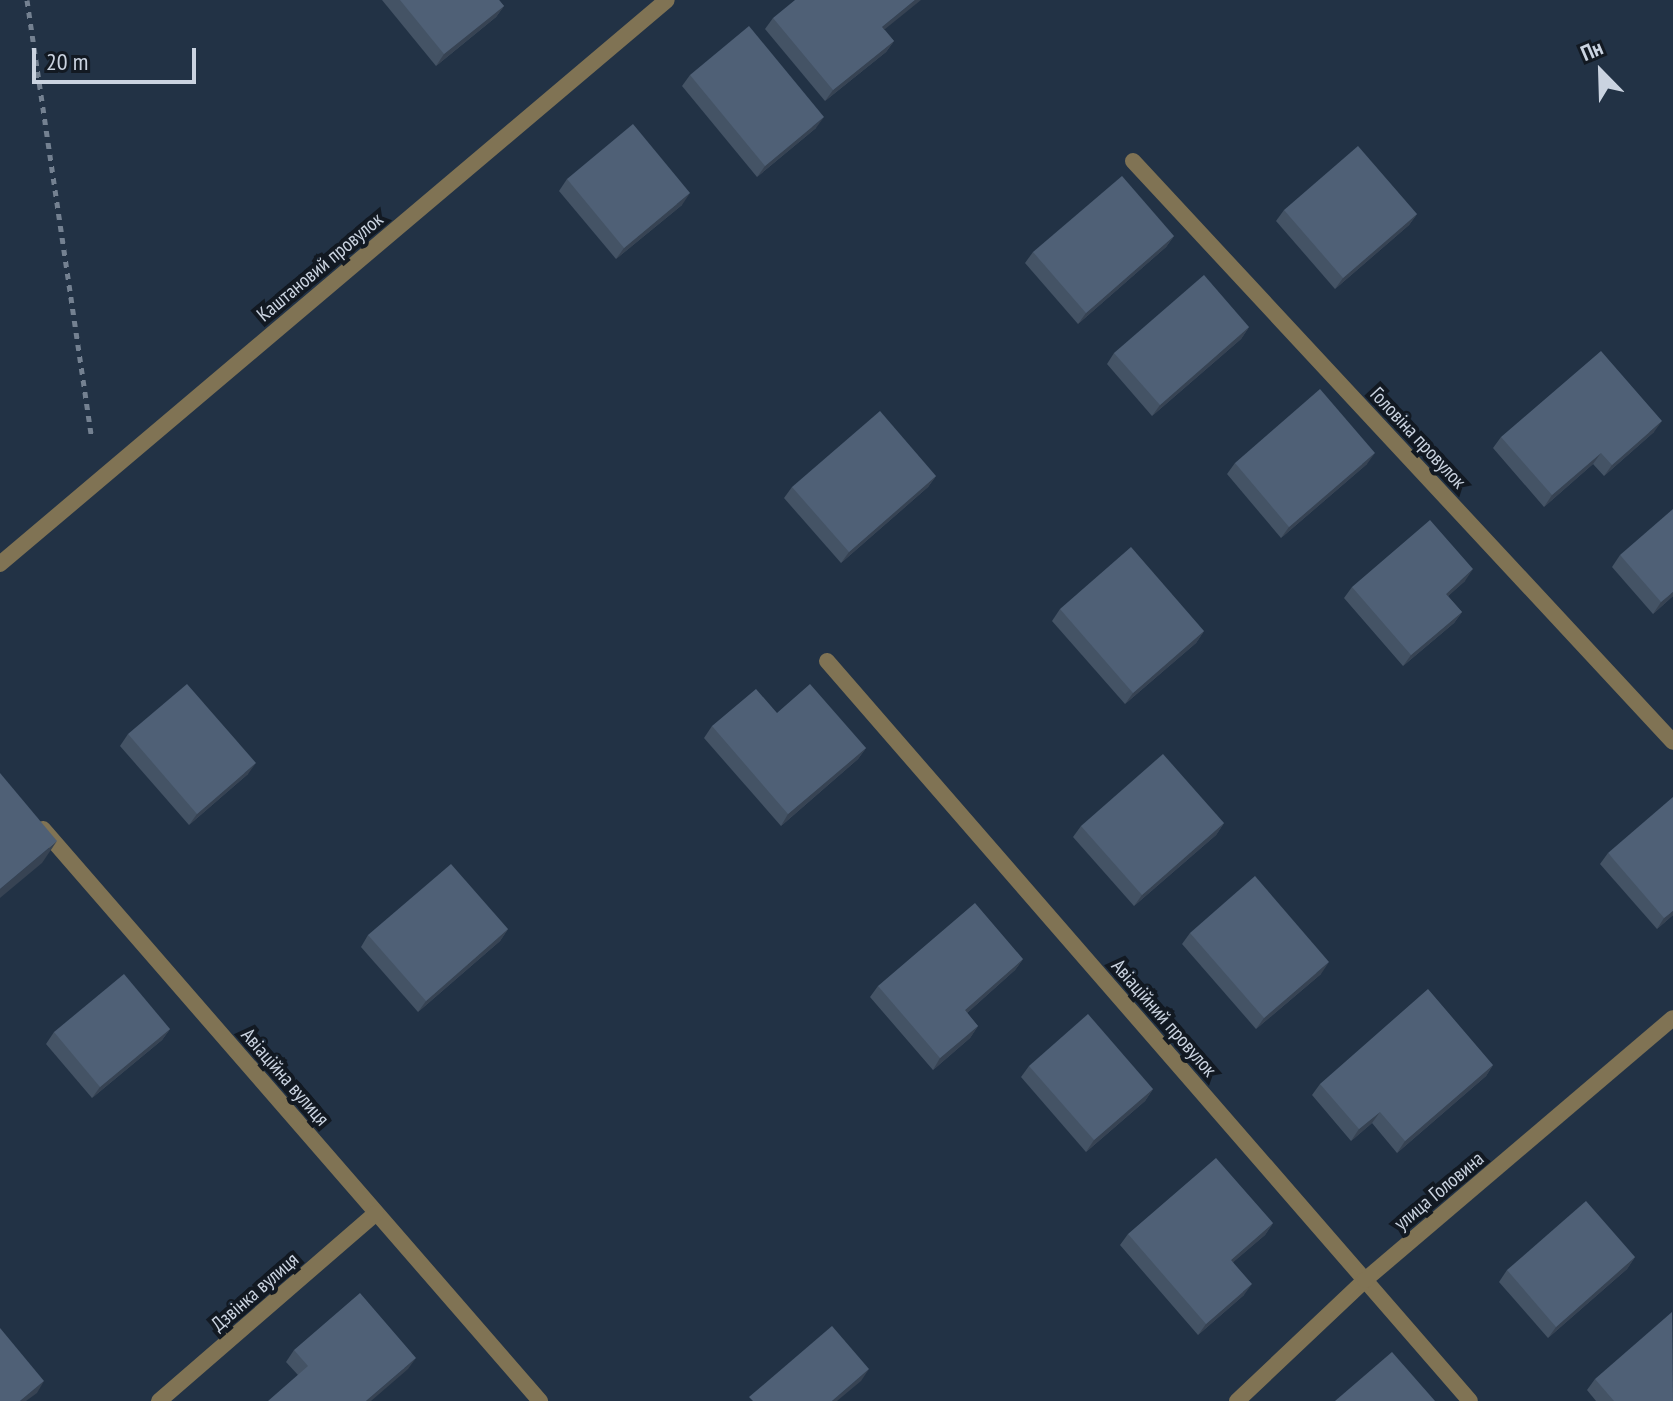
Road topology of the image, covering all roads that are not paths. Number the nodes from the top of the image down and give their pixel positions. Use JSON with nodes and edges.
{"nodes":[{"id":1,"x":667,"y":0,"type":"edge"},
{"id":2,"x":1133,"y":161,"type":"dead end"},
{"id":3,"x":0,"y":564,"type":"edge"},
{"id":4,"x":827,"y":661,"type":"dead end"},
{"id":5,"x":1673,"y":742,"type":"edge"},
{"id":6,"x":31,"y":815,"type":"edge"},
{"id":7,"x":1673,"y":1018,"type":"edge"},
{"id":8,"x":376,"y":1213,"type":"junction"},
{"id":9,"x":1365,"y":1280,"type":"junction"},
{"id":10,"x":159,"y":1401,"type":"edge"},
{"id":11,"x":540,"y":1401,"type":"edge"},
{"id":12,"x":1237,"y":1401,"type":"edge"},
{"id":13,"x":1470,"y":1401,"type":"edge"}],
"edges":[{"from":1,"to":3,"type":"street","name":"Каштановий провулок"},
{"from":2,"to":5,"type":"street","name":"Головіна провулок"},
{"from":4,"to":9,"type":"street","name":"Авіаційний провулок"},
{"from":6,"to":8,"type":"street","name":"Авіаційна вулиця"},
{"from":7,"to":9,"type":"street","name":"улица Головина"},
{"from":8,"to":10,"type":"street","name":"Дзвінка вулиця"},
{"from":8,"to":11,"type":"street","name":"Авіаційна вулиця"},
{"from":9,"to":12,"type":"street","name":"улица Головина"},
{"from":9,"to":13,"type":"street","name":"Авіаційний провулок"}]}
